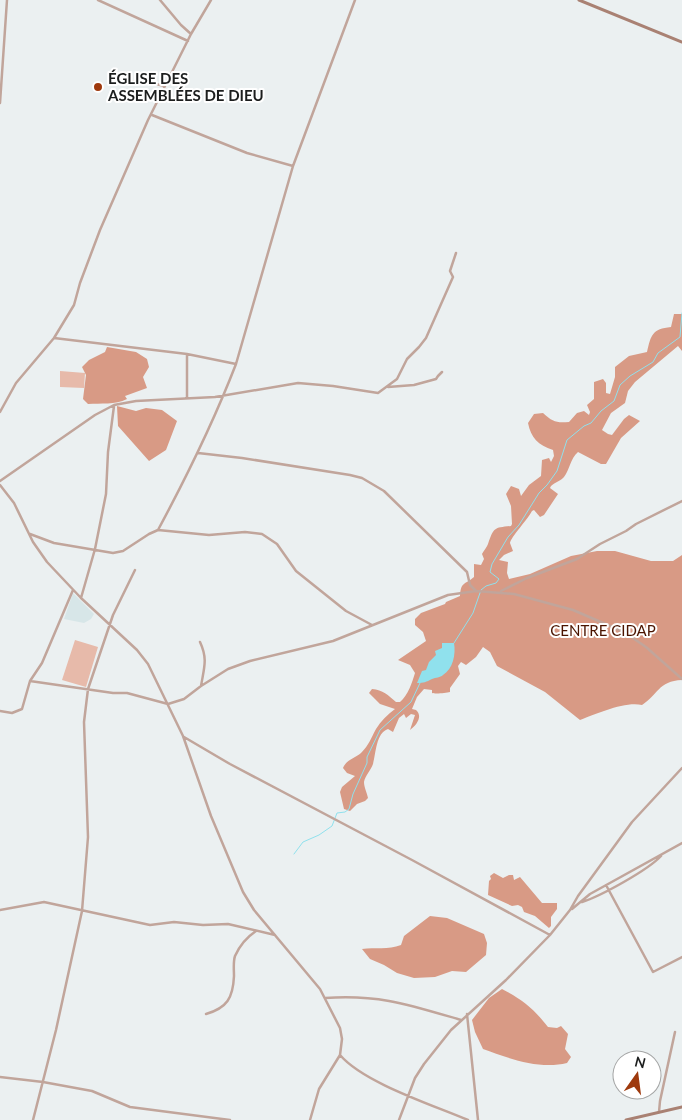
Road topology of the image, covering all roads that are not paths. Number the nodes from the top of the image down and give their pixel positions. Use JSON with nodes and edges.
{"nodes":[{"id":1,"x":7,"y":0,"type":"edge"},
{"id":2,"x":98,"y":0,"type":"edge"},
{"id":3,"x":160,"y":0,"type":"edge"},
{"id":4,"x":211,"y":0,"type":"edge"},
{"id":5,"x":355,"y":0,"type":"edge"},
{"id":6,"x":579,"y":0,"type":"edge"},
{"id":7,"x":191,"y":34,"type":"junction"},
{"id":8,"x":188,"y":41,"type":"junction"},
{"id":9,"x":682,"y":42,"type":"edge"},
{"id":10,"x":121,"y":82,"type":"dead end"},
{"id":11,"x":165,"y":86,"type":"junction"},
{"id":12,"x":0,"y":103,"type":"edge"},
{"id":13,"x":152,"y":114,"type":"junction"},
{"id":14,"x":293,"y":166,"type":"junction"},
{"id":15,"x":456,"y":253,"type":"dead end"},
{"id":16,"x":54,"y":338,"type":"junction"},
{"id":17,"x":187,"y":354,"type":"junction"},
{"id":18,"x":236,"y":364,"type":"junction"},
{"id":19,"x":442,"y":372,"type":"dead end"},
{"id":20,"x":387,"y":387,"type":"junction"},
{"id":21,"x":224,"y":395,"type":"junction"},
{"id":22,"x":187,"y":398,"type":"junction"},
{"id":23,"x":114,"y":405,"type":"junction"},
{"id":24,"x":0,"y":412,"type":"edge"},
{"id":25,"x":198,"y":453,"type":"junction"},
{"id":26,"x":0,"y":481,"type":"edge"},
{"id":27,"x":0,"y":485,"type":"edge"},
{"id":28,"x":682,"y":501,"type":"edge"},
{"id":29,"x":158,"y":530,"type":"junction"},
{"id":30,"x":29,"y":534,"type":"junction"},
{"id":31,"x":95,"y":549,"type":"junction"},
{"id":32,"x":135,"y":570,"type":"dead end"},
{"id":33,"x":73,"y":590,"type":"junction"},
{"id":34,"x":479,"y":591,"type":"junction"},
{"id":35,"x":500,"y":592,"type":"junction"},
{"id":36,"x":81,"y":598,"type":"junction"},
{"id":37,"x":109,"y":625,"type":"junction"},
{"id":38,"x":372,"y":625,"type":"junction"},
{"id":39,"x":200,"y":642,"type":"dead end"},
{"id":40,"x":682,"y":679,"type":"edge"},
{"id":41,"x":30,"y":681,"type":"junction"},
{"id":42,"x":201,"y":686,"type":"junction"},
{"id":43,"x":88,"y":689,"type":"junction"},
{"id":44,"x":168,"y":704,"type":"junction"},
{"id":45,"x":0,"y":711,"type":"edge"},
{"id":46,"x":183,"y":736,"type":"junction"},
{"id":47,"x":682,"y":768,"type":"edge"},
{"id":48,"x":682,"y":843,"type":"edge"},
{"id":49,"x":663,"y":854,"type":"junction"},
{"id":50,"x":648,"y":861,"type":"junction"},
{"id":51,"x":650,"y":866,"type":"junction"},
{"id":52,"x":630,"y":872,"type":"junction"},
{"id":53,"x":632,"y":876,"type":"junction"},
{"id":54,"x":606,"y":886,"type":"junction"},
{"id":55,"x":608,"y":889,"type":"junction"},
{"id":56,"x":581,"y":903,"type":"junction"},
{"id":57,"x":0,"y":910,"type":"edge"},
{"id":58,"x":570,"y":910,"type":"junction"},
{"id":59,"x":82,"y":911,"type":"junction"},
{"id":60,"x":256,"y":932,"type":"junction"},
{"id":61,"x":277,"y":935,"type":"junction"},
{"id":62,"x":550,"y":935,"type":"junction"},
{"id":63,"x":682,"y":957,"type":"edge"},
{"id":64,"x":325,"y":998,"type":"junction"},
{"id":65,"x":206,"y":1014,"type":"dead end"},
{"id":66,"x":467,"y":1014,"type":"junction"},
{"id":67,"x":461,"y":1020,"type":"junction"},
{"id":68,"x":675,"y":1032,"type":"dead end"},
{"id":69,"x":340,"y":1055,"type":"junction"},
{"id":70,"x":0,"y":1077,"type":"edge"},
{"id":71,"x":43,"y":1082,"type":"junction"},
{"id":72,"x":408,"y":1096,"type":"junction"},
{"id":73,"x":682,"y":1107,"type":"edge"},
{"id":74,"x":659,"y":1112,"type":"junction"},
{"id":75,"x":635,"y":1119,"type":"edge"},
{"id":76,"x":33,"y":1120,"type":"edge"},
{"id":77,"x":230,"y":1120,"type":"edge"},
{"id":78,"x":310,"y":1120,"type":"edge"},
{"id":79,"x":399,"y":1120,"type":"edge"},
{"id":80,"x":468,"y":1120,"type":"edge"},
{"id":81,"x":478,"y":1120,"type":"edge"},
{"id":82,"x":626,"y":1120,"type":"edge"}],
"edges":[{"from":1,"to":12,"type":"street"},
{"from":2,"to":8,"type":"street"},
{"from":3,"to":7,"type":"street"},
{"from":4,"to":7,"type":"street"},
{"from":5,"to":14,"type":"street"},
{"from":6,"to":9,"type":"main road"},
{"from":7,"to":8,"type":"street"},
{"from":8,"to":11,"type":"street"},
{"from":10,"to":11,"type":"street"},
{"from":11,"to":13,"type":"street"},
{"from":13,"to":14,"type":"street"},
{"from":13,"to":16,"type":"street"},
{"from":14,"to":18,"type":"street"},
{"from":15,"to":20,"type":"street"},
{"from":16,"to":17,"type":"street"},
{"from":16,"to":24,"type":"street"},
{"from":17,"to":18,"type":"street"},
{"from":17,"to":22,"type":"street"},
{"from":18,"to":21,"type":"street"},
{"from":19,"to":20,"type":"street"},
{"from":20,"to":21,"type":"street"},
{"from":21,"to":22,"type":"street"},
{"from":21,"to":25,"type":"street"},
{"from":22,"to":23,"type":"street"},
{"from":23,"to":26,"type":"street"},
{"from":23,"to":31,"type":"street"},
{"from":25,"to":29,"type":"street"},
{"from":25,"to":34,"type":"street"},
{"from":27,"to":30,"type":"street"},
{"from":28,"to":35,"type":"street"},
{"from":29,"to":31,"type":"street"},
{"from":29,"to":38,"type":"street"},
{"from":30,"to":31,"type":"street"},
{"from":30,"to":33,"type":"street"},
{"from":31,"to":36,"type":"street"},
{"from":32,"to":37,"type":"street"},
{"from":33,"to":36,"type":"street"},
{"from":33,"to":41,"type":"street"},
{"from":34,"to":35,"type":"street"},
{"from":34,"to":38,"type":"street"},
{"from":35,"to":40,"type":"street"},
{"from":36,"to":37,"type":"street"},
{"from":37,"to":43,"type":"street"},
{"from":37,"to":44,"type":"street"},
{"from":38,"to":42,"type":"street"},
{"from":39,"to":42,"type":"street"},
{"from":41,"to":43,"type":"street"},
{"from":41,"to":45,"type":"street"},
{"from":42,"to":44,"type":"street"},
{"from":43,"to":44,"type":"street"},
{"from":43,"to":59,"type":"street"},
{"from":44,"to":46,"type":"street"},
{"from":46,"to":61,"type":"street"},
{"from":46,"to":62,"type":"street"},
{"from":47,"to":58,"type":"street"},
{"from":48,"to":49,"type":"street"},
{"from":49,"to":50,"type":"street"},
{"from":49,"to":51,"type":"street"},
{"from":50,"to":51,"type":"street"},
{"from":50,"to":52,"type":"street"},
{"from":51,"to":53,"type":"street"},
{"from":52,"to":53,"type":"street"},
{"from":52,"to":54,"type":"street"},
{"from":53,"to":55,"type":"street"},
{"from":54,"to":55,"type":"street"},
{"from":54,"to":56,"type":"street"},
{"from":55,"to":56,"type":"street"},
{"from":55,"to":63,"type":"street"},
{"from":56,"to":58,"type":"street"},
{"from":57,"to":59,"type":"street"},
{"from":58,"to":62,"type":"street"},
{"from":59,"to":60,"type":"street"},
{"from":59,"to":71,"type":"street"},
{"from":60,"to":61,"type":"street"},
{"from":60,"to":65,"type":"street"},
{"from":61,"to":64,"type":"street"},
{"from":62,"to":66,"type":"street"},
{"from":64,"to":67,"type":"street"},
{"from":64,"to":69,"type":"street"},
{"from":66,"to":67,"type":"street"},
{"from":66,"to":81,"type":"street"},
{"from":67,"to":72,"type":"street"},
{"from":68,"to":74,"type":"street"},
{"from":69,"to":72,"type":"street"},
{"from":69,"to":78,"type":"street"},
{"from":70,"to":71,"type":"street"},
{"from":71,"to":76,"type":"street"},
{"from":71,"to":77,"type":"street"},
{"from":72,"to":79,"type":"street"},
{"from":72,"to":80,"type":"street"},
{"from":73,"to":74,"type":"main road"},
{"from":74,"to":75,"type":"main road"},
{"from":75,"to":82,"type":"main road"}]}
